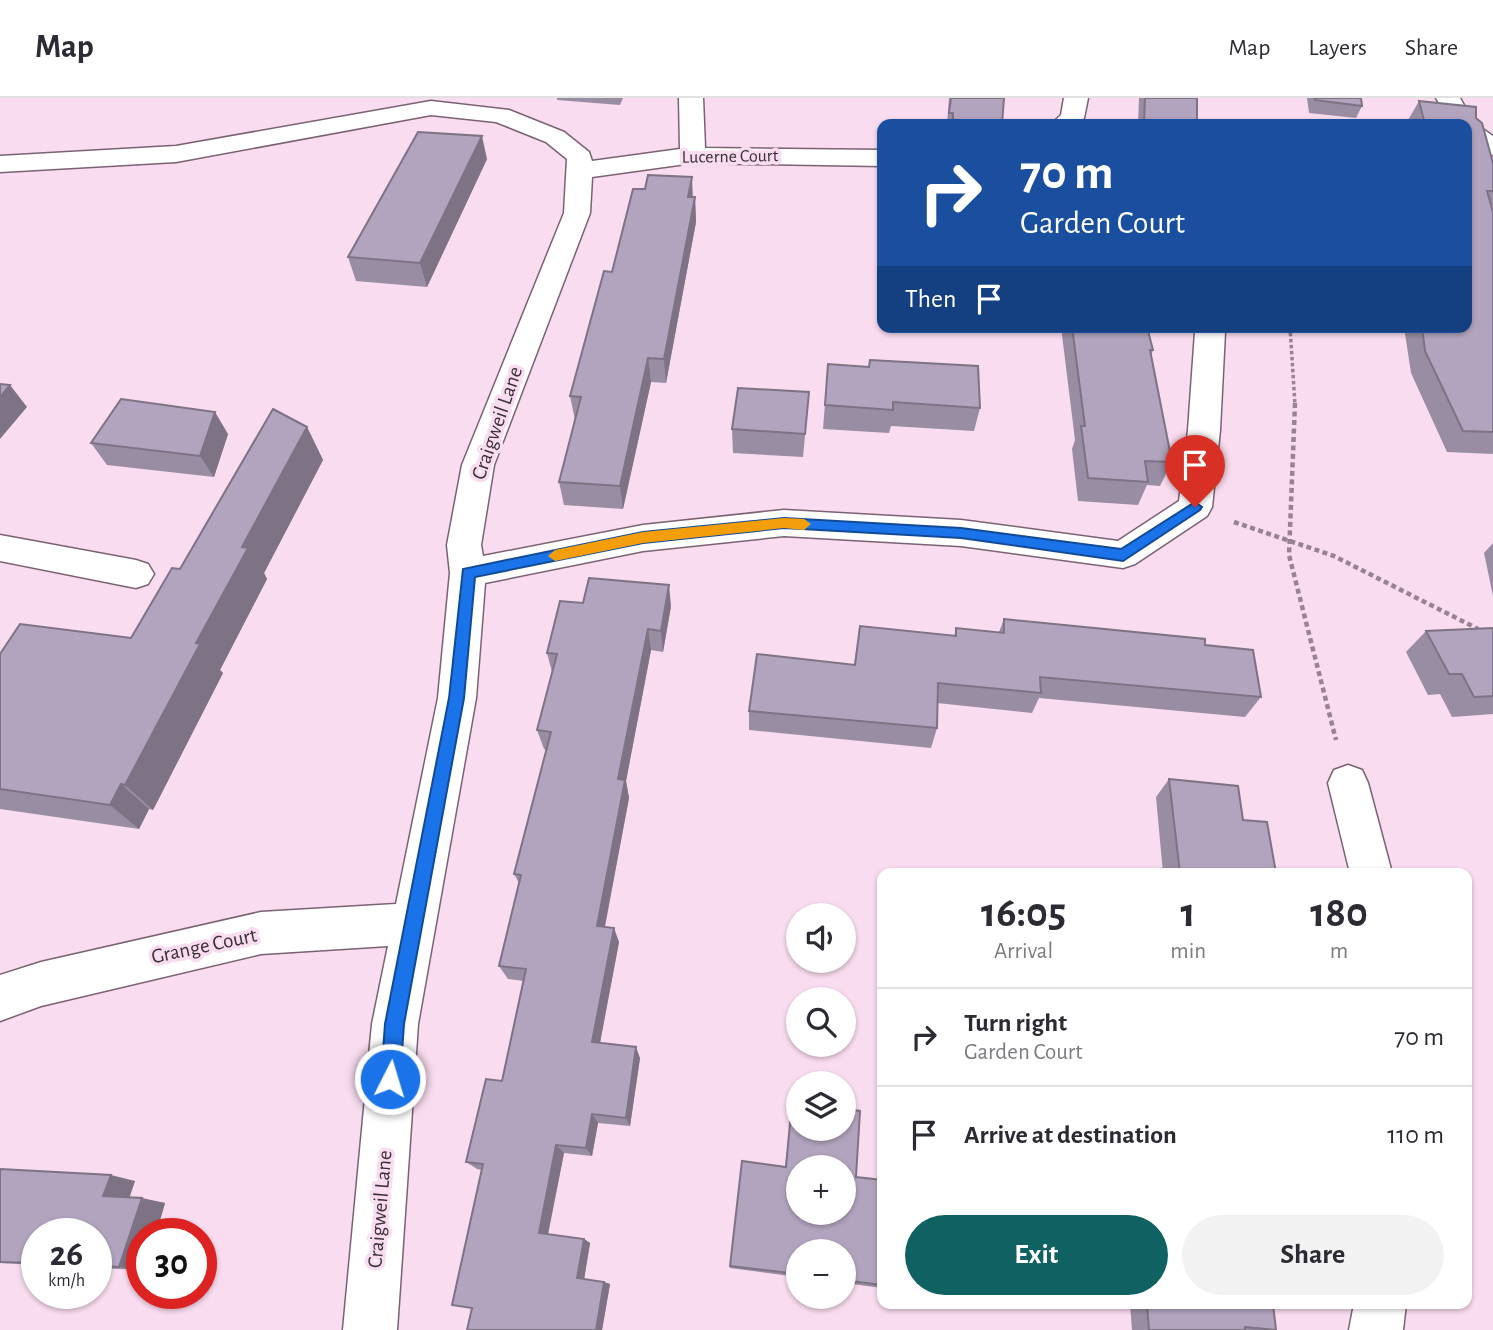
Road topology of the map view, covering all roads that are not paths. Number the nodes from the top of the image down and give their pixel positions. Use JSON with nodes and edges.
{"nodes":[{"id":1,"x":691,"y":98,"type":"edge"},
{"id":2,"x":1076,"y":98,"type":"edge"},
{"id":3,"x":1448,"y":98,"type":"edge"},
{"id":4,"x":1070,"y":119,"type":"edge"},
{"id":5,"x":1460,"y":119,"type":"edge"},
{"id":6,"x":1472,"y":132,"type":"edge"},
{"id":7,"x":1493,"y":148,"type":"edge"},
{"id":8,"x":693,"y":155,"type":"junction"},
{"id":9,"x":877,"y":158,"type":"edge"},
{"id":10,"x":0,"y":164,"type":"edge"},
{"id":11,"x":579,"y":170,"type":"junction"},
{"id":12,"x":1210,"y":333,"type":"edge"},
{"id":13,"x":0,"y":548,"type":"edge"},
{"id":14,"x":468,"y":573,"type":"junction"},
{"id":15,"x":136,"y":574,"type":"dead end"},
{"id":16,"x":1348,"y":783,"type":"road end"},
{"id":17,"x":1370,"y":868,"type":"edge"},
{"id":18,"x":414,"y":924,"type":"junction"},
{"id":19,"x":0,"y":998,"type":"edge"},
{"id":20,"x":1379,"y":1309,"type":"edge"},
{"id":21,"x":370,"y":1330,"type":"edge"},
{"id":22,"x":1376,"y":1330,"type":"edge"}],
"edges":[{"from":1,"to":8,"type":"street"},
{"from":2,"to":4,"type":"street"},
{"from":3,"to":5,"type":"street"},
{"from":6,"to":7,"type":"street"},
{"from":8,"to":9,"type":"street","name":"Lucerne Court"},
{"from":8,"to":11,"type":"street","name":"Lucerne Court"},
{"from":10,"to":11,"type":"street"},
{"from":11,"to":14,"type":"street","name":"Craigweil Lane"},
{"from":12,"to":14,"type":"street"},
{"from":13,"to":15,"type":"street"},
{"from":14,"to":18,"type":"street","name":"Craigweil Lane"},
{"from":16,"to":17,"type":"street"},
{"from":18,"to":19,"type":"street","name":"Grange Court"},
{"from":18,"to":21,"type":"street","name":"Craigweil Lane"},
{"from":20,"to":22,"type":"street"}]}
